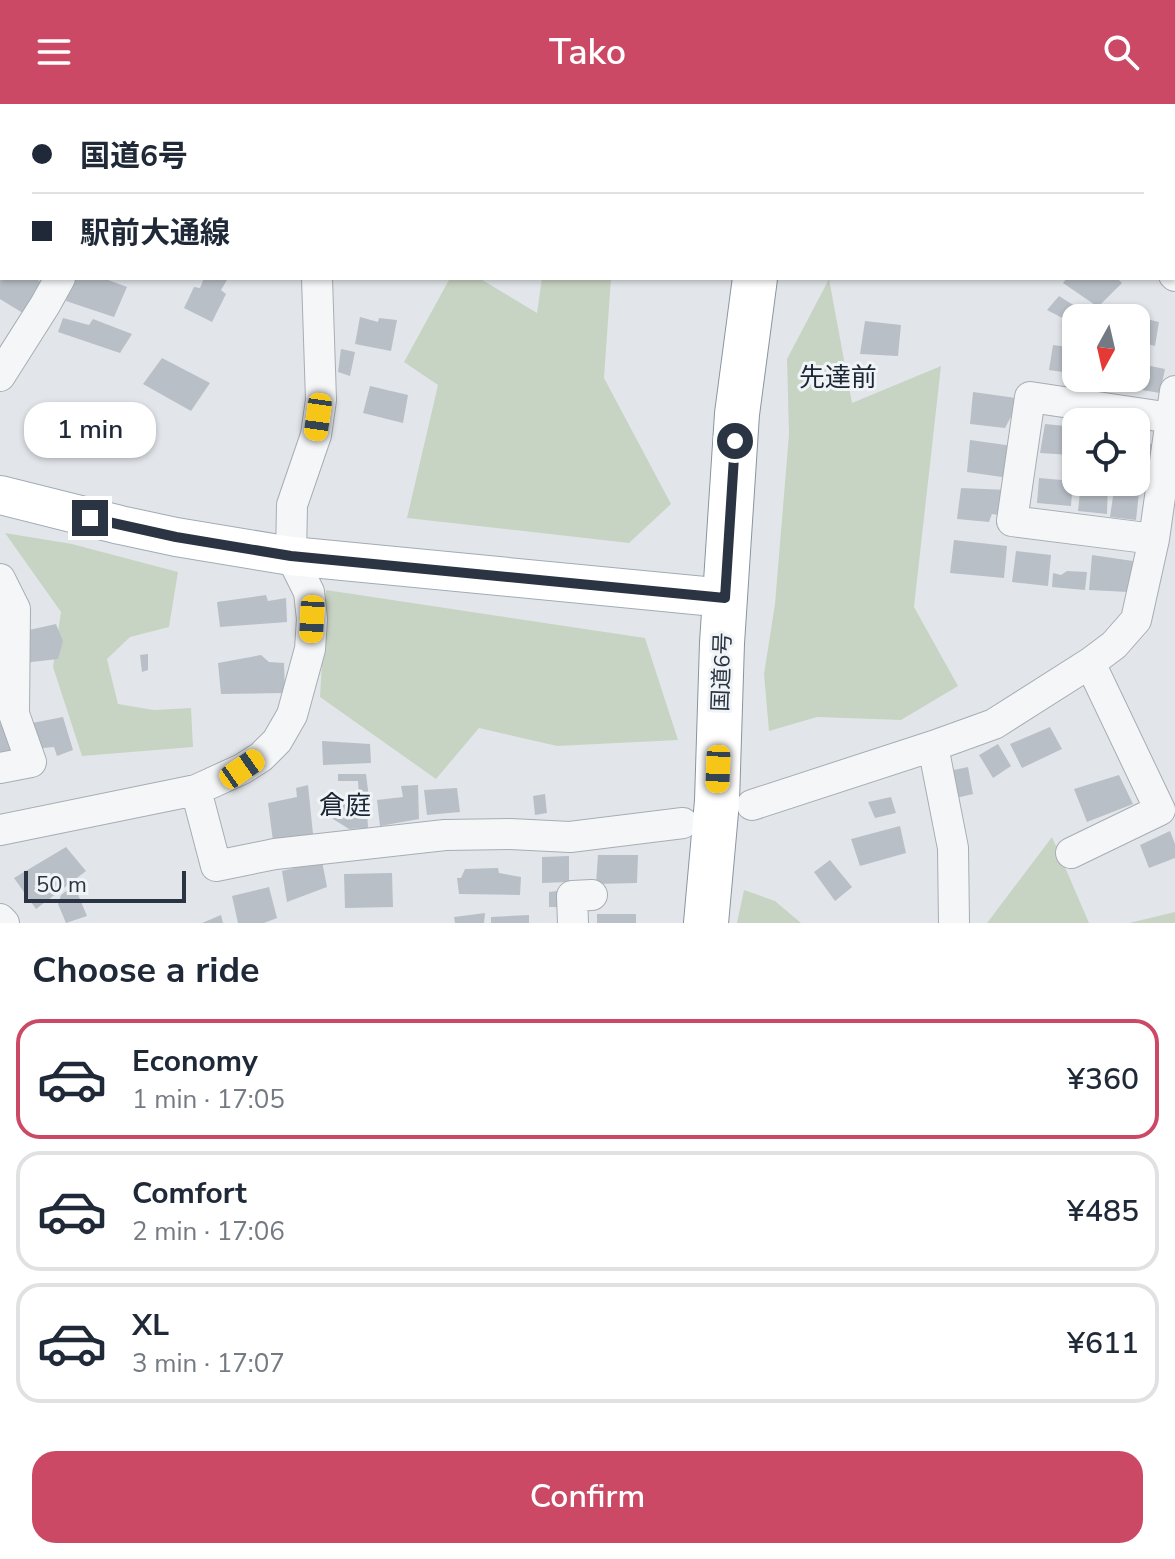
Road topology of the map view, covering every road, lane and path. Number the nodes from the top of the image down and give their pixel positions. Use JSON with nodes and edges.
{"nodes":[{"id":1,"x":59,"y":280,"type":"edge"},
{"id":2,"x":317,"y":280,"type":"edge"},
{"id":3,"x":755,"y":280,"type":"edge"},
{"id":4,"x":0,"y":376,"type":"edge"},
{"id":5,"x":1173,"y":404,"type":"edge"},
{"id":6,"x":0,"y":495,"type":"edge"},
{"id":7,"x":1154,"y":539,"type":"junction"},
{"id":8,"x":291,"y":556,"type":"junction"},
{"id":9,"x":0,"y":579,"type":"edge"},
{"id":10,"x":725,"y":598,"type":"junction"},
{"id":11,"x":1090,"y":663,"type":"junction"},
{"id":12,"x":933,"y":746,"type":"junction"},
{"id":13,"x":0,"y":768,"type":"edge"},
{"id":14,"x":196,"y":790,"type":"junction"},
{"id":15,"x":752,"y":805,"type":"dead end"},
{"id":16,"x":683,"y":823,"type":"dead end"},
{"id":17,"x":0,"y":830,"type":"edge"},
{"id":18,"x":1071,"y":853,"type":"dead end"},
{"id":19,"x":592,"y":895,"type":"dead end"},
{"id":20,"x":0,"y":919,"type":"edge"},
{"id":21,"x":4,"y":923,"type":"edge"},
{"id":22,"x":573,"y":923,"type":"edge"},
{"id":23,"x":706,"y":923,"type":"edge"},
{"id":24,"x":954,"y":923,"type":"edge"}],
"edges":[{"from":1,"to":4,"type":"street"},
{"from":2,"to":8,"type":"street"},
{"from":3,"to":10,"type":"highway","name":"国道6号"},
{"from":5,"to":7,"type":"street"},
{"from":5,"to":7,"type":"street"},
{"from":6,"to":8,"type":"main road"},
{"from":7,"to":11,"type":"street"},
{"from":8,"to":10,"type":"main road"},
{"from":8,"to":14,"type":"street"},
{"from":9,"to":13,"type":"street"},
{"from":10,"to":23,"type":"highway","name":"国道6号"},
{"from":11,"to":12,"type":"street"},
{"from":11,"to":18,"type":"street"},
{"from":12,"to":15,"type":"street"},
{"from":12,"to":24,"type":"street"},
{"from":14,"to":16,"type":"street"},
{"from":14,"to":17,"type":"street"},
{"from":19,"to":22,"type":"street"},
{"from":20,"to":21,"type":"street"}]}
